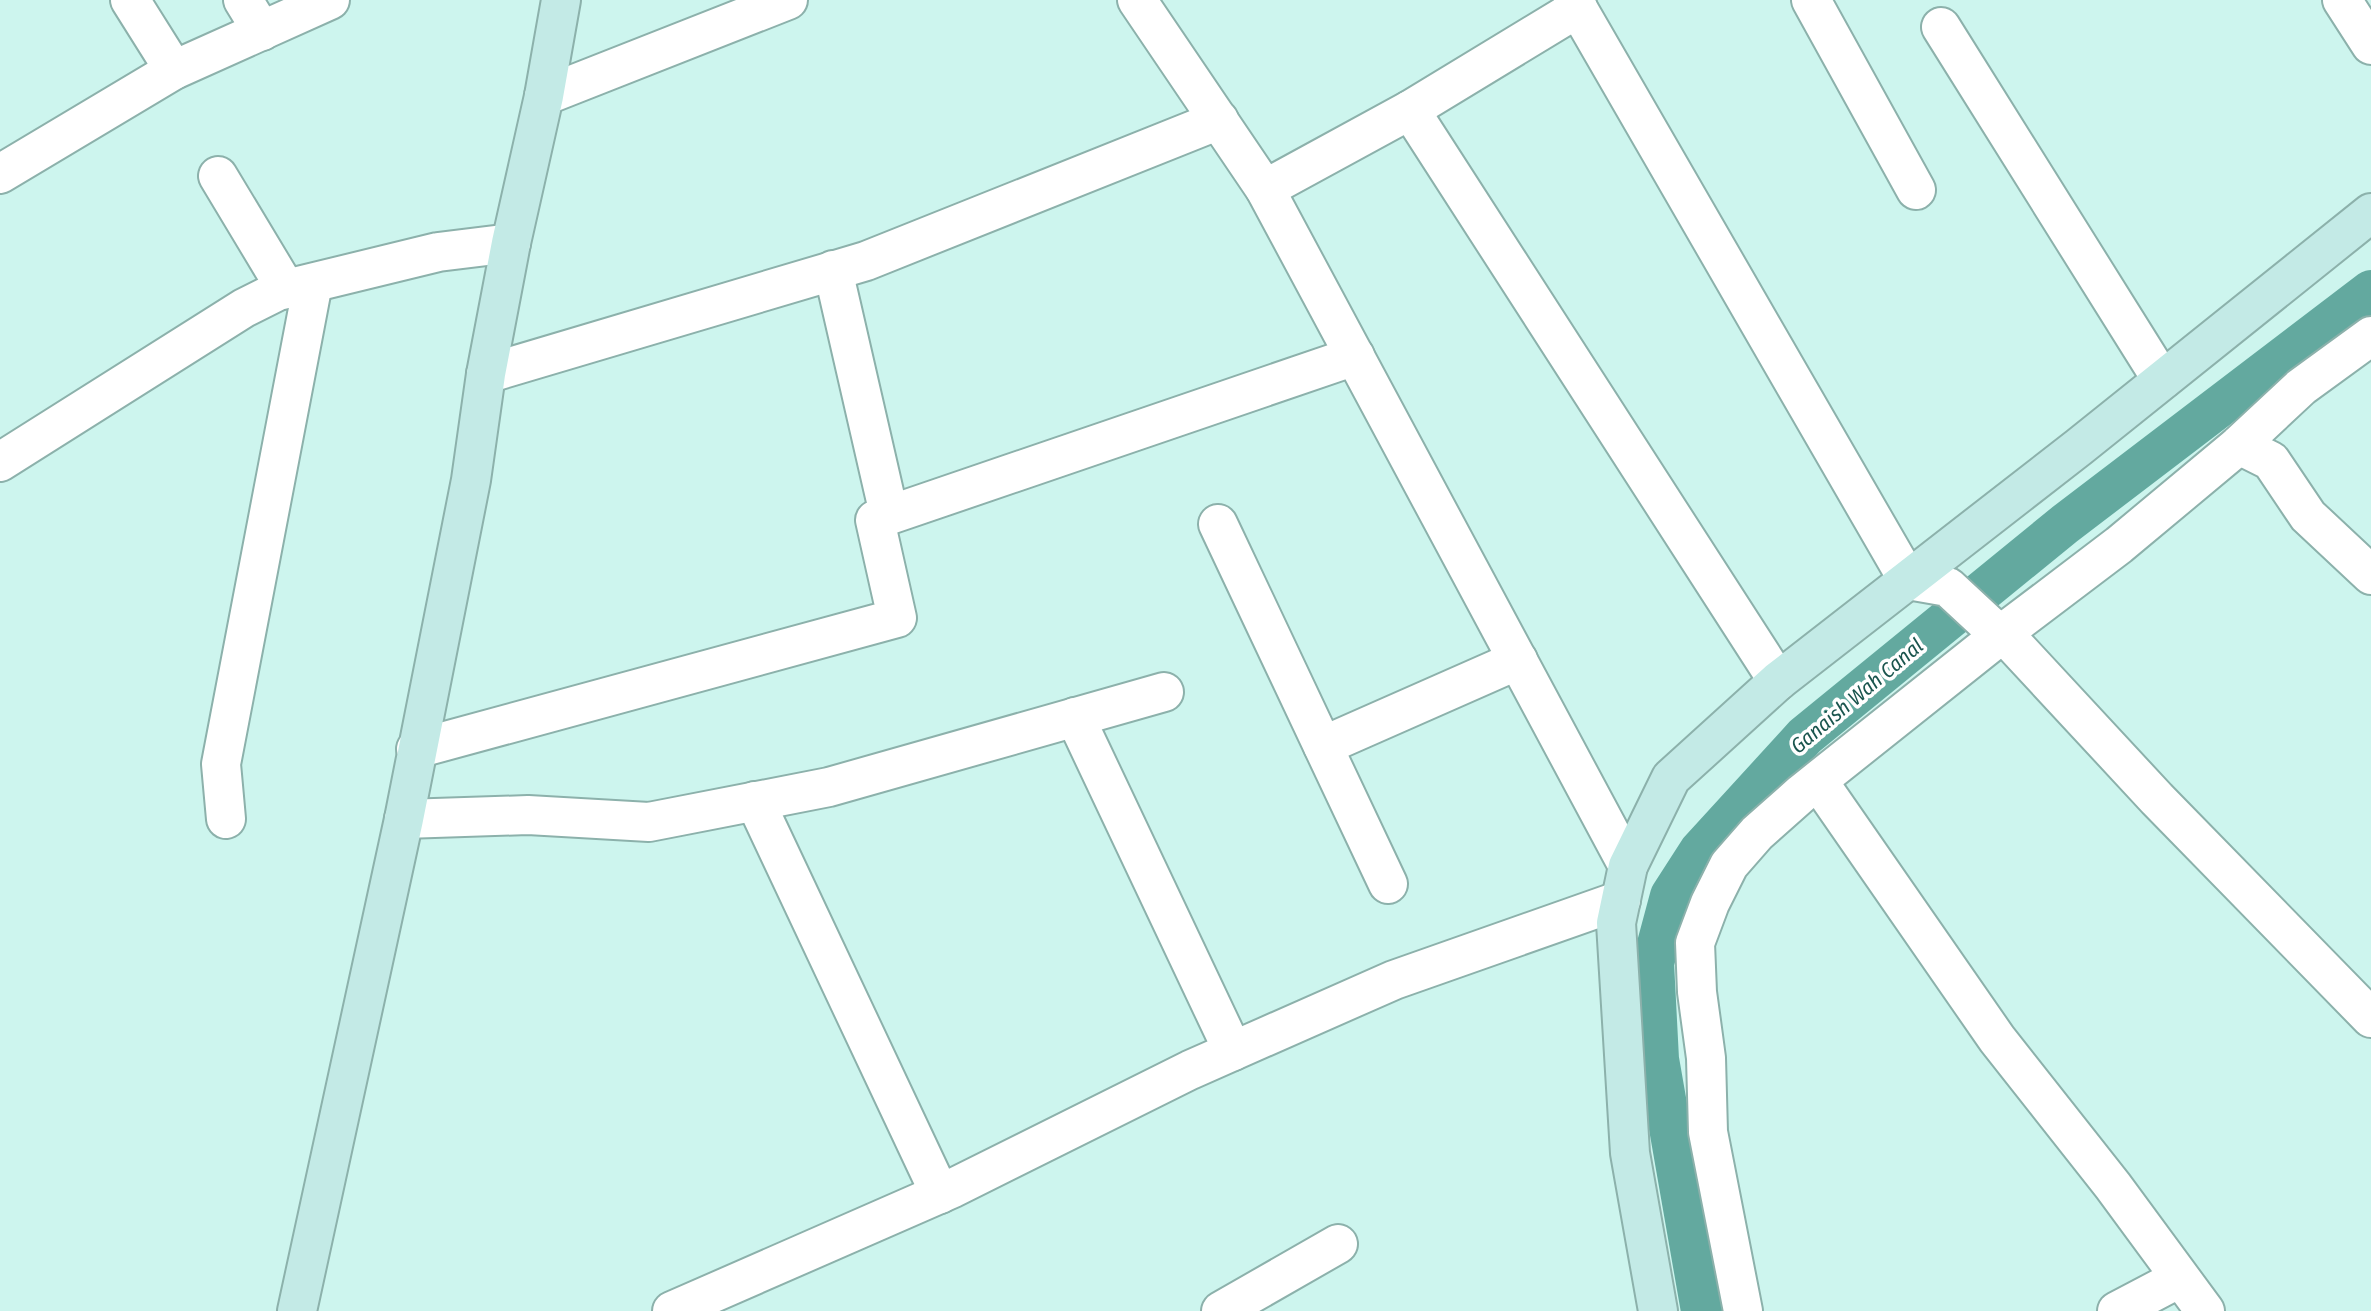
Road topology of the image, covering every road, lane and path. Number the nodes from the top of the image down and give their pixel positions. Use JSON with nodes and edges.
{"nodes":[{"id":1,"x":130,"y":0,"type":"edge"},
{"id":2,"x":331,"y":0,"type":"edge"},
{"id":3,"x":561,"y":0,"type":"edge"},
{"id":4,"x":788,"y":0,"type":"edge"},
{"id":5,"x":1137,"y":0,"type":"edge"},
{"id":6,"x":1811,"y":0,"type":"edge"},
{"id":7,"x":2342,"y":0,"type":"edge"},
{"id":8,"x":1575,"y":4,"type":"edge"},
{"id":9,"x":253,"y":15,"type":"edge"},
{"id":10,"x":1941,"y":27,"type":"dead end"},
{"id":11,"x":2371,"y":45,"type":"edge"},
{"id":12,"x":174,"y":70,"type":"junction"},
{"id":13,"x":544,"y":96,"type":"junction"},
{"id":14,"x":1410,"y":110,"type":"junction"},
{"id":15,"x":1219,"y":121,"type":"junction"},
{"id":16,"x":0,"y":174,"type":"edge"},
{"id":17,"x":218,"y":176,"type":"dead end"},
{"id":18,"x":1265,"y":189,"type":"junction"},
{"id":19,"x":1916,"y":190,"type":"dead end"},
{"id":20,"x":2371,"y":213,"type":"edge"},
{"id":21,"x":511,"y":243,"type":"junction"},
{"id":22,"x":834,"y":270,"type":"junction"},
{"id":23,"x":299,"y":286,"type":"junction"},
{"id":24,"x":2371,"y":336,"type":"edge"},
{"id":25,"x":1355,"y":356,"type":"junction"},
{"id":26,"x":486,"y":374,"type":"junction"},
{"id":27,"x":2162,"y":380,"type":"junction"},
{"id":28,"x":2239,"y":445,"type":"junction"},
{"id":29,"x":0,"y":462,"type":"edge"},
{"id":30,"x":889,"y":514,"type":"junction"},
{"id":31,"x":1218,"y":524,"type":"dead end"},
{"id":32,"x":2371,"y":575,"type":"edge"},
{"id":33,"x":1908,"y":580,"type":"junction"},
{"id":34,"x":1997,"y":630,"type":"junction"},
{"id":35,"x":1518,"y":660,"type":"junction"},
{"id":36,"x":1778,"y":681,"type":"junction"},
{"id":37,"x":1164,"y":692,"type":"dead end"},
{"id":38,"x":1075,"y":717,"type":"junction"},
{"id":39,"x":1323,"y":746,"type":"junction"},
{"id":40,"x":416,"y":749,"type":"junction"},
{"id":41,"x":1818,"y":780,"type":"junction"},
{"id":42,"x":755,"y":801,"type":"junction"},
{"id":43,"x":226,"y":819,"type":"dead end"},
{"id":44,"x":404,"y":819,"type":"junction"},
{"id":45,"x":1625,"y":883,"type":"junction"},
{"id":46,"x":1388,"y":884,"type":"dead end"},
{"id":47,"x":2371,"y":1018,"type":"edge"},
{"id":48,"x":1233,"y":1051,"type":"junction"},
{"id":49,"x":940,"y":1194,"type":"junction"},
{"id":50,"x":1338,"y":1244,"type":"dead end"},
{"id":51,"x":2180,"y":1278,"type":"junction"},
{"id":52,"x":297,"y":1311,"type":"edge"},
{"id":53,"x":672,"y":1311,"type":"edge"},
{"id":54,"x":1220,"y":1311,"type":"edge"},
{"id":55,"x":1658,"y":1311,"type":"edge"},
{"id":56,"x":1742,"y":1311,"type":"edge"},
{"id":57,"x":2117,"y":1311,"type":"edge"},
{"id":58,"x":2205,"y":1311,"type":"edge"}],
"edges":[{"from":1,"to":12,"type":"street"},
{"from":2,"to":9,"type":"street"},
{"from":3,"to":13,"type":"street"},
{"from":4,"to":13,"type":"street"},
{"from":5,"to":15,"type":"street"},
{"from":6,"to":19,"type":"street"},
{"from":7,"to":11,"type":"street"},
{"from":8,"to":14,"type":"street"},
{"from":8,"to":33,"type":"street"},
{"from":9,"to":12,"type":"street"},
{"from":10,"to":27,"type":"street"},
{"from":12,"to":16,"type":"street"},
{"from":13,"to":21,"type":"street"},
{"from":14,"to":18,"type":"street"},
{"from":14,"to":36,"type":"street"},
{"from":15,"to":18,"type":"street"},
{"from":15,"to":22,"type":"street"},
{"from":17,"to":23,"type":"street"},
{"from":18,"to":25,"type":"street"},
{"from":20,"to":27,"type":"street"},
{"from":21,"to":23,"type":"street"},
{"from":21,"to":26,"type":"street"},
{"from":22,"to":26,"type":"street"},
{"from":22,"to":30,"type":"street"},
{"from":23,"to":29,"type":"street"},
{"from":23,"to":43,"type":"street"},
{"from":24,"to":28,"type":"street"},
{"from":25,"to":30,"type":"street"},
{"from":25,"to":35,"type":"street"},
{"from":26,"to":40,"type":"street"},
{"from":27,"to":33,"type":"street"},
{"from":28,"to":32,"type":"street"},
{"from":28,"to":34,"type":"street"},
{"from":30,"to":40,"type":"street"},
{"from":31,"to":39,"type":"street"},
{"from":33,"to":34,"type":"street"},
{"from":33,"to":36,"type":"street"},
{"from":34,"to":41,"type":"street"},
{"from":34,"to":47,"type":"street"},
{"from":35,"to":39,"type":"street"},
{"from":35,"to":45,"type":"street"},
{"from":36,"to":45,"type":"street"},
{"from":37,"to":38,"type":"street"},
{"from":38,"to":42,"type":"street"},
{"from":38,"to":48,"type":"street"},
{"from":39,"to":46,"type":"street"},
{"from":40,"to":44,"type":"street"},
{"from":41,"to":51,"type":"street"},
{"from":41,"to":56,"type":"street"},
{"from":42,"to":44,"type":"street"},
{"from":42,"to":49,"type":"street"},
{"from":44,"to":52,"type":"street"},
{"from":45,"to":48,"type":"street"},
{"from":45,"to":55,"type":"street"},
{"from":48,"to":49,"type":"street"},
{"from":49,"to":53,"type":"street"},
{"from":50,"to":54,"type":"street"},
{"from":51,"to":57,"type":"street"},
{"from":51,"to":58,"type":"street"}]}
